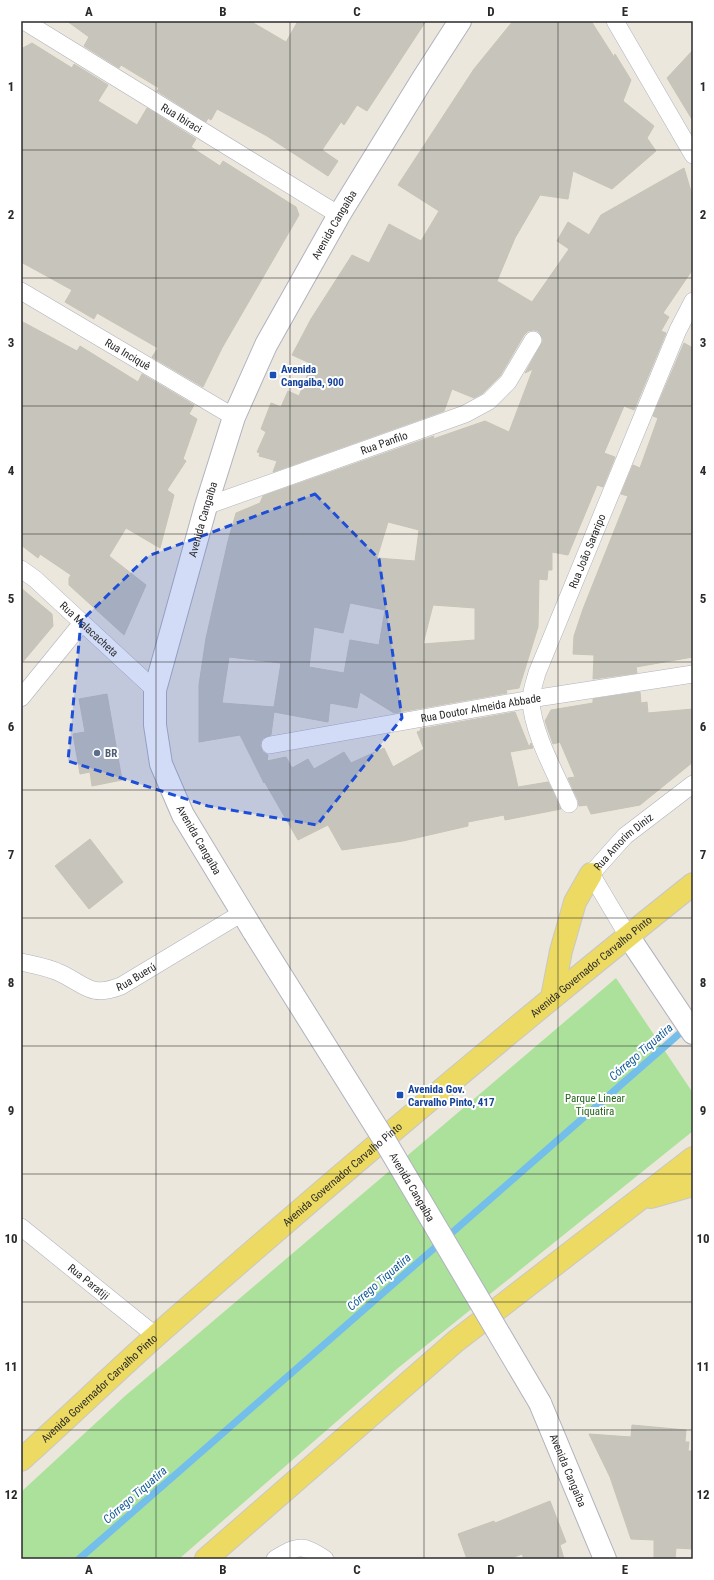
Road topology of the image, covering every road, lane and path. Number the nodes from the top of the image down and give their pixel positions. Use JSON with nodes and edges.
{"nodes":[{"id":1,"x":24,"y":21,"type":"edge"},
{"id":2,"x":460,"y":21,"type":"edge"},
{"id":3,"x":615,"y":21,"type":"edge"},
{"id":4,"x":693,"y":155,"type":"edge"},
{"id":5,"x":339,"y":215,"type":"junction"},
{"id":6,"x":21,"y":291,"type":"edge"},
{"id":7,"x":693,"y":301,"type":"edge"},
{"id":8,"x":533,"y":340,"type":"dead end"},
{"id":9,"x":234,"y":417,"type":"junction"},
{"id":10,"x":206,"y":506,"type":"junction"},
{"id":11,"x":21,"y":569,"type":"edge"},
{"id":12,"x":82,"y":623,"type":"junction"},
{"id":13,"x":693,"y":674,"type":"edge"},
{"id":14,"x":155,"y":690,"type":"junction"},
{"id":15,"x":21,"y":698,"type":"edge"},
{"id":16,"x":531,"y":699,"type":"junction"},
{"id":17,"x":270,"y":745,"type":"dead end"},
{"id":18,"x":693,"y":784,"type":"edge"},
{"id":19,"x":569,"y":804,"type":"dead end"},
{"id":20,"x":591,"y":874,"type":"junction"},
{"id":21,"x":693,"y":884,"type":"edge"},
{"id":22,"x":242,"y":913,"type":"junction"},
{"id":23,"x":628,"y":936,"type":"junction"},
{"id":24,"x":21,"y":962,"type":"edge"},
{"id":25,"x":552,"y":997,"type":"junction"},
{"id":26,"x":693,"y":1033,"type":"edge"},
{"id":27,"x":693,"y":1158,"type":"edge"},
{"id":28,"x":693,"y":1185,"type":"edge"},
{"id":29,"x":640,"y":1200,"type":"junction"},
{"id":30,"x":21,"y":1227,"type":"edge"},
{"id":31,"x":156,"y":1336,"type":"junction"},
{"id":32,"x":21,"y":1460,"type":"edge"},
{"id":33,"x":206,"y":1559,"type":"edge"},
{"id":34,"x":275,"y":1559,"type":"edge"},
{"id":35,"x":325,"y":1559,"type":"edge"},
{"id":36,"x":605,"y":1559,"type":"edge"}],
"edges":[{"from":1,"to":5,"type":"street","name":"Rua Ibiraci"},
{"from":2,"to":5,"type":"main road","name":"Avenida Cangaíba"},
{"from":3,"to":4,"type":"street"},
{"from":5,"to":9,"type":"main road","name":"Avenida Cangaíba"},
{"from":6,"to":9,"type":"street","name":"Rua Inciquê"},
{"from":7,"to":16,"type":"street","name":"Rua João Sararipo"},
{"from":8,"to":10,"type":"street","name":"Rua Panfilo"},
{"from":9,"to":10,"type":"main road","name":"Avenida Cangaíba"},
{"from":10,"to":14,"type":"main road","name":"Avenida Cangaíba"},
{"from":11,"to":12,"type":"street","name":"Rua Malacacheta"},
{"from":12,"to":14,"type":"street","name":"Rua Malacacheta"},
{"from":12,"to":15,"type":"street"},
{"from":13,"to":16,"type":"street","name":"Rua Doutor Almeida Abbade"},
{"from":14,"to":22,"type":"main road","name":"Avenida Cangaíba"},
{"from":16,"to":17,"type":"street","name":"Rua Doutor Almeida Abbade"},
{"from":16,"to":19,"type":"street","name":"Rua João Sararipo"},
{"from":18,"to":20,"type":"street","name":"Rua Amorim Diniz"},
{"from":20,"to":23,"type":"street","name":"Rua Amorim Diniz"},
{"from":20,"to":25,"type":"main road"},
{"from":21,"to":23,"type":"main road","name":"Avenida Governador Carvalho Pinto"},
{"from":22,"to":24,"type":"street","name":"Rua Buerú"},
{"from":22,"to":36,"type":"main road","name":"Avenida Cangaíba","bridge":true},
{"from":23,"to":25,"type":"main road","name":"Avenida Governador Carvalho Pinto"},
{"from":23,"to":26,"type":"main road","name":"Rua Amorim Diniz"},
{"from":25,"to":31,"type":"main road","name":"Avenida Governador Carvalho Pinto"},
{"from":27,"to":29,"type":"main road"},
{"from":28,"to":29,"type":"main road"},
{"from":29,"to":33,"type":"main road"},
{"from":30,"to":31,"type":"street","name":"Rua Paratiji"},
{"from":31,"to":32,"type":"main road","name":"Avenida Governador Carvalho Pinto"},
{"from":34,"to":35,"type":"street"}]}
